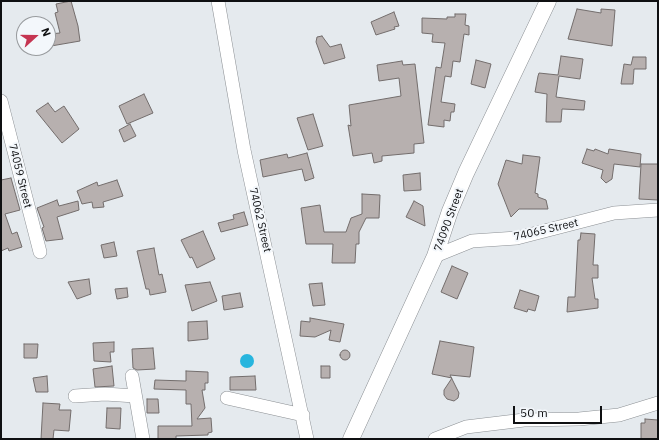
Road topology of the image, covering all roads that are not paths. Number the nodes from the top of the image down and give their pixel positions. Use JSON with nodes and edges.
{"nodes":[{"id":1,"x":218,"y":1,"type":"edge"},
{"id":2,"x":548,"y":1,"type":"edge"},
{"id":3,"x":1,"y":101,"type":"edge"},
{"id":4,"x":658,"y":210,"type":"edge"},
{"id":5,"x":40,"y":252,"type":"dead end"},
{"id":6,"x":435,"y":256,"type":"junction"},
{"id":7,"x":132,"y":376,"type":"dead end"},
{"id":8,"x":75,"y":396,"type":"dead end"},
{"id":9,"x":135,"y":396,"type":"junction"},
{"id":10,"x":227,"y":398,"type":"dead end"},
{"id":11,"x":658,"y":404,"type":"edge"},
{"id":12,"x":303,"y":415,"type":"junction"},
{"id":13,"x":143,"y":439,"type":"edge"},
{"id":14,"x":307,"y":439,"type":"edge"},
{"id":15,"x":351,"y":439,"type":"edge"},
{"id":16,"x":435,"y":439,"type":"edge"}],
"edges":[{"from":1,"to":12,"type":"street","name":"74062 Street"},
{"from":2,"to":6,"type":"street","name":"74090 Street"},
{"from":3,"to":5,"type":"street","name":"74059 Street"},
{"from":4,"to":6,"type":"street","name":"74065 Street"},
{"from":6,"to":15,"type":"street","name":"74090 Street"},
{"from":7,"to":9,"type":"street"},
{"from":8,"to":9,"type":"street"},
{"from":9,"to":13,"type":"street"},
{"from":10,"to":12,"type":"street"},
{"from":11,"to":16,"type":"street"},
{"from":12,"to":14,"type":"street","name":"74062 Street"}]}
